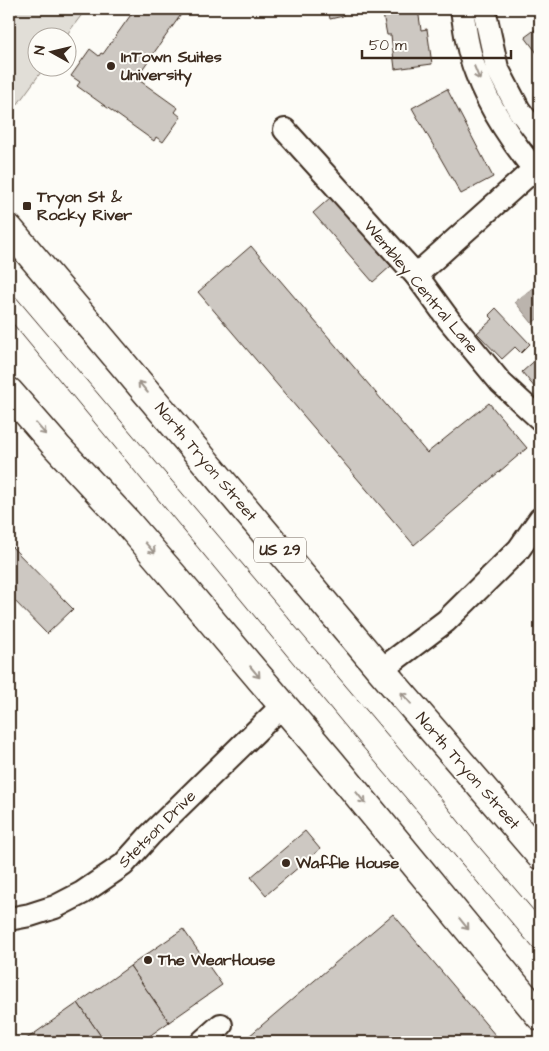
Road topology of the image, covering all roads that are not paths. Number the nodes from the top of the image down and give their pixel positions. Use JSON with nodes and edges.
{"nodes":[{"id":1,"x":462,"y":9,"type":"edge"},
{"id":2,"x":484,"y":9,"type":"edge"},
{"id":3,"x":285,"y":130,"type":"dead end"},
{"id":4,"x":540,"y":137,"type":"edge"},
{"id":5,"x":538,"y":170,"type":"edge"},
{"id":6,"x":15,"y":236,"type":"edge"},
{"id":7,"x":416,"y":275,"type":"junction"},
{"id":8,"x":9,"y":392,"type":"edge"},
{"id":9,"x":540,"y":419,"type":"edge"},
{"id":10,"x":540,"y":519,"type":"edge"},
{"id":11,"x":381,"y":670,"type":"junction"},
{"id":12,"x":283,"y":705,"type":"junction"},
{"id":13,"x":540,"y":855,"type":"edge"},
{"id":14,"x":9,"y":919,"type":"edge"},
{"id":15,"x":540,"y":1016,"type":"edge"},
{"id":16,"x":221,"y":1025,"type":"dead end"},
{"id":17,"x":202,"y":1042,"type":"edge"}],
"edges":[{"from":1,"to":5,"type":"street","one_way":true},
{"from":2,"to":4,"type":"street"},
{"from":3,"to":7,"type":"street","name":"Wembley Central Lane"},
{"from":5,"to":7,"type":"street"},
{"from":11,"to":6,"type":"main road","name":"North Tryon Street","number":"US 29","one_way":true},
{"from":7,"to":9,"type":"street","name":"Wembley Central Lane"},
{"from":8,"to":12,"type":"main road","one_way":true},
{"from":10,"to":11,"type":"street"},
{"from":13,"to":11,"type":"main road","name":"North Tryon Street","number":"US 29","one_way":true},
{"from":12,"to":14,"type":"street","name":"Stetson Drive"},
{"from":12,"to":15,"type":"main road","one_way":true},
{"from":16,"to":17,"type":"street"}]}
